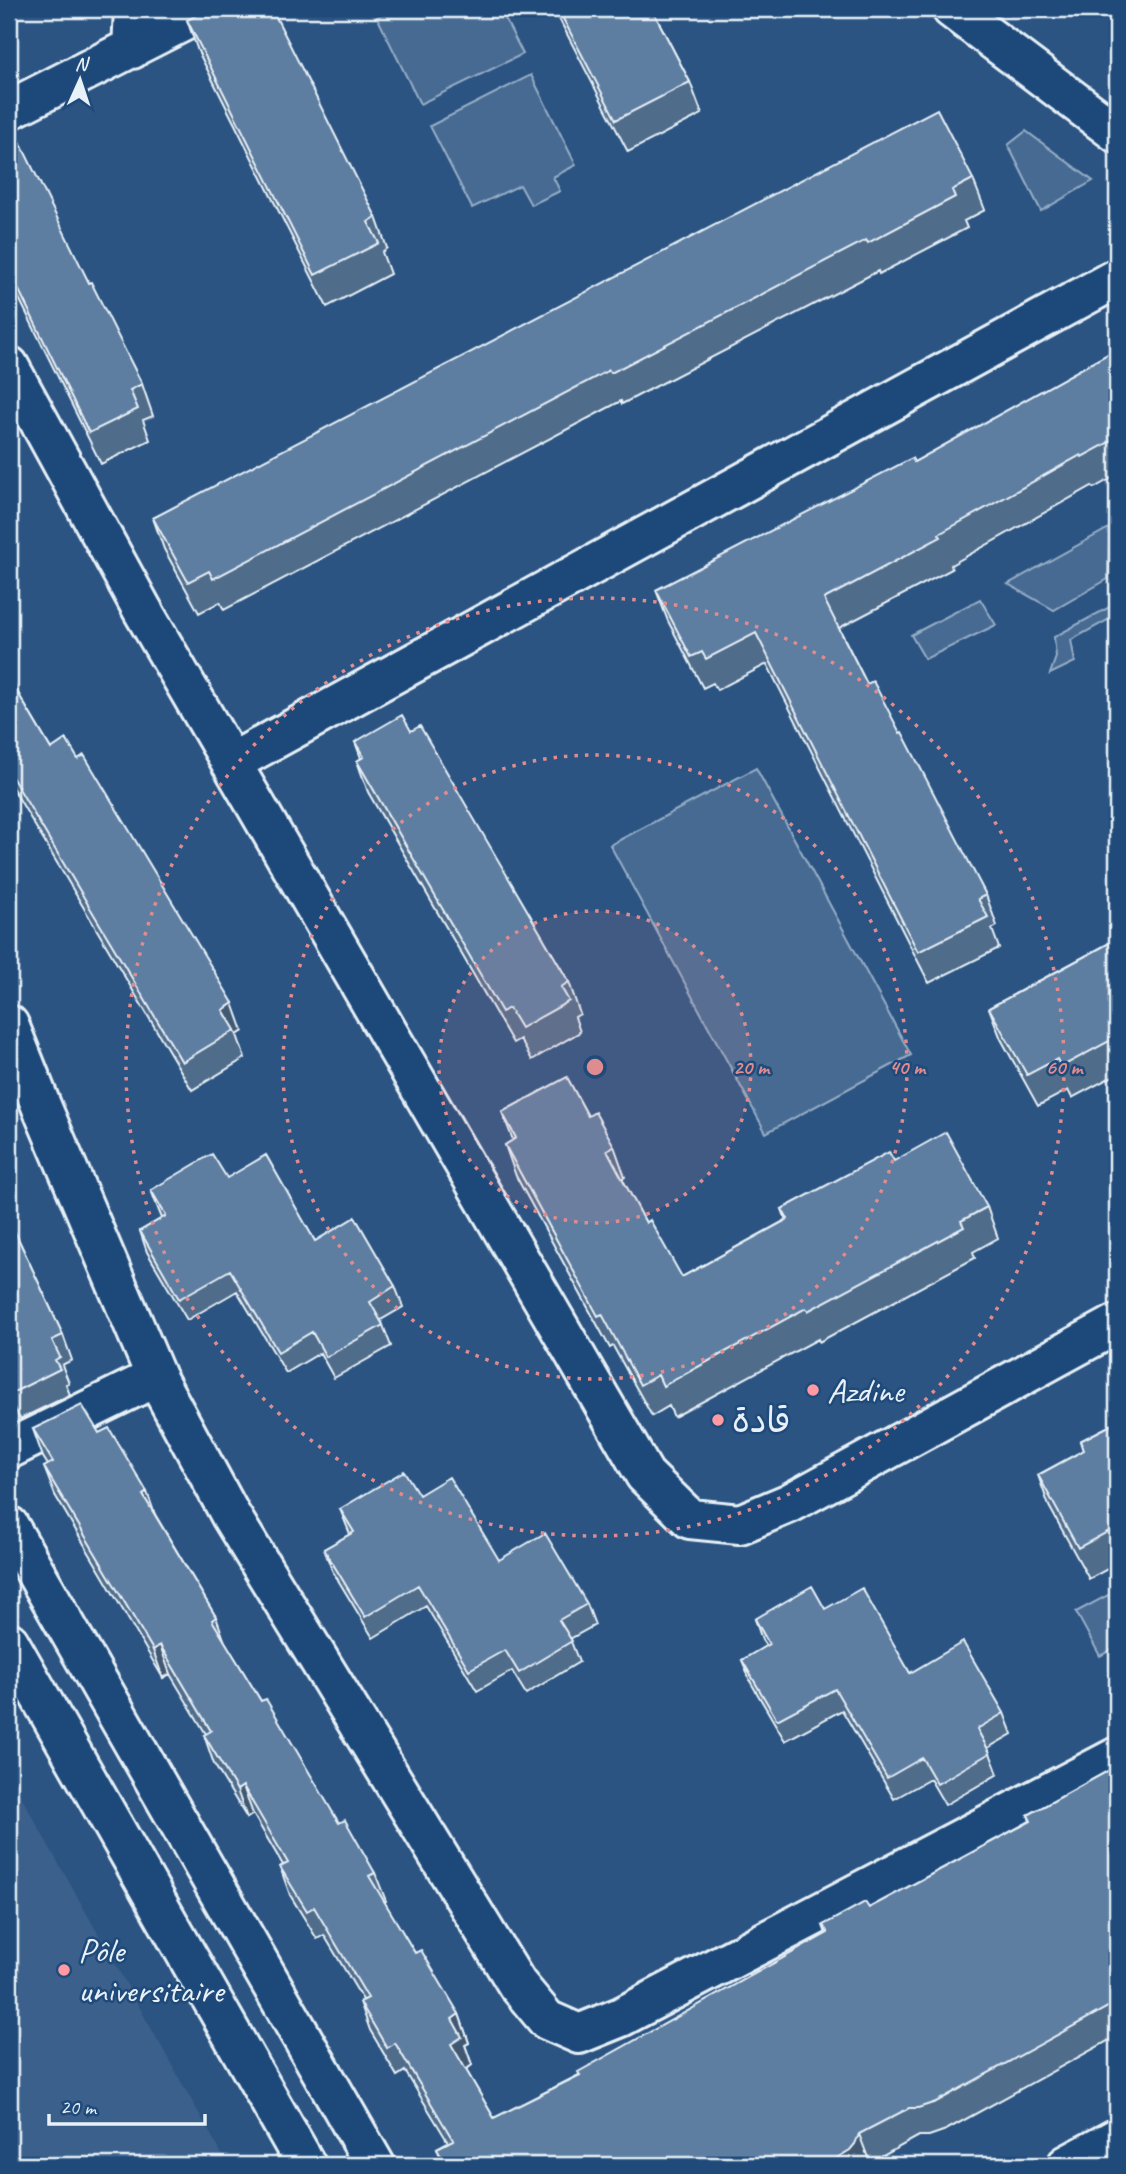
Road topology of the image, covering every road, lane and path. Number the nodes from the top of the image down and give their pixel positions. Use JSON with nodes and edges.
{"nodes":[{"id":1,"x":134,"y":9,"type":"edge"},
{"id":2,"x":208,"y":9,"type":"edge"},
{"id":3,"x":952,"y":9,"type":"edge"},
{"id":4,"x":132,"y":49,"type":"junction"},
{"id":5,"x":9,"y":110,"type":"edge"},
{"id":6,"x":1117,"y":133,"type":"edge"},
{"id":7,"x":1117,"y":278,"type":"edge"},
{"id":8,"x":9,"y":366,"type":"edge"},
{"id":9,"x":231,"y":763,"type":"junction"},
{"id":10,"x":9,"y":1025,"type":"edge"},
{"id":11,"x":1117,"y":1324,"type":"edge"},
{"id":12,"x":156,"y":1377,"type":"junction"},
{"id":13,"x":9,"y":1449,"type":"edge"},
{"id":14,"x":9,"y":1526,"type":"edge"},
{"id":15,"x":9,"y":1642,"type":"edge"},
{"id":16,"x":1117,"y":1757,"type":"edge"},
{"id":17,"x":1117,"y":2138,"type":"edge"},
{"id":18,"x":306,"y":2165,"type":"edge"},
{"id":19,"x":375,"y":2165,"type":"edge"},
{"id":20,"x":1068,"y":2165,"type":"edge"}],
"edges":[{"from":1,"to":4,"type":"street"},
{"from":2,"to":4,"type":"street"},
{"from":3,"to":6,"type":"street"},
{"from":4,"to":5,"type":"street"},
{"from":7,"to":9,"type":"street"},
{"from":8,"to":9,"type":"street"},
{"from":9,"to":11,"type":"street"},
{"from":10,"to":12,"type":"street"},
{"from":12,"to":13,"type":"street"},
{"from":12,"to":16,"type":"street"},
{"from":14,"to":19,"type":"street"},
{"from":15,"to":18,"type":"street"},
{"from":17,"to":20,"type":"street"}]}
